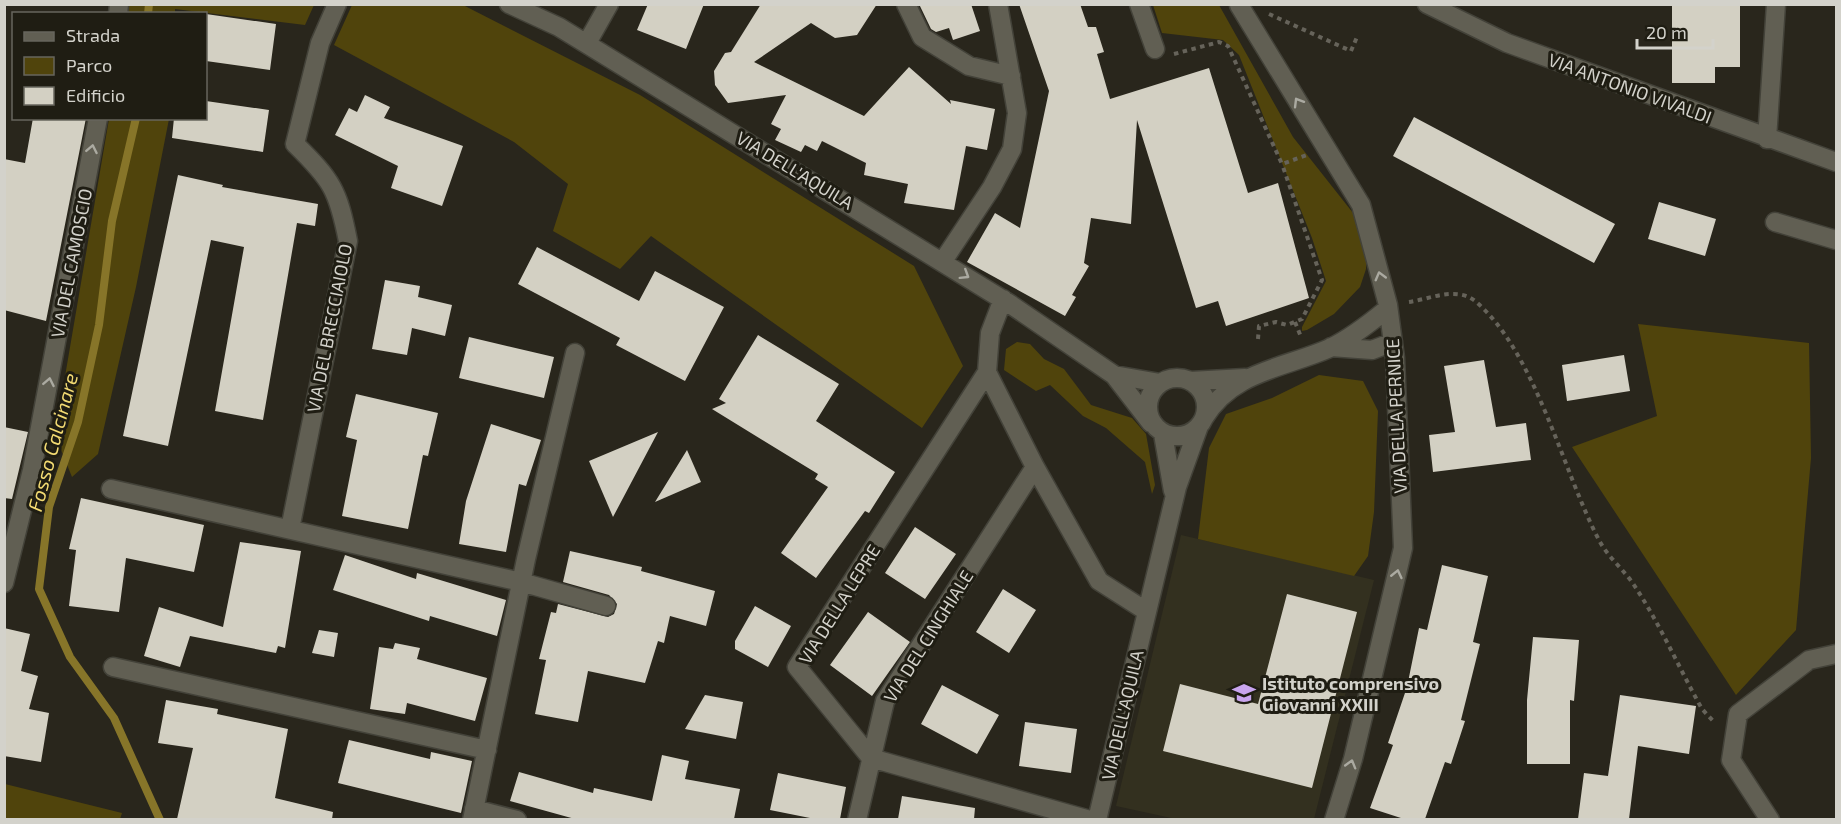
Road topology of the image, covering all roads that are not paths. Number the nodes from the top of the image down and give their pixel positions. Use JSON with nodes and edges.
{"nodes":[{"id":1,"x":337,"y":4,"type":"edge"},
{"id":2,"x":509,"y":4,"type":"edge"},
{"id":3,"x":609,"y":4,"type":"edge"},
{"id":4,"x":906,"y":4,"type":"edge"},
{"id":5,"x":998,"y":4,"type":"edge"},
{"id":6,"x":1139,"y":4,"type":"edge"},
{"id":7,"x":1427,"y":4,"type":"edge"},
{"id":8,"x":1776,"y":4,"type":"edge"},
{"id":9,"x":1239,"y":5,"type":"edge"},
{"id":10,"x":587,"y":43,"type":"junction"},
{"id":11,"x":1155,"y":49,"type":"road end"},
{"id":12,"x":1011,"y":76,"type":"junction"},
{"id":13,"x":98,"y":120,"type":"edge"},
{"id":14,"x":1767,"y":139,"type":"junction"},
{"id":15,"x":1836,"y":162,"type":"edge"},
{"id":16,"x":1775,"y":222,"type":"dead end"},
{"id":17,"x":1836,"y":240,"type":"edge"},
{"id":18,"x":942,"y":261,"type":"junction"},
{"id":19,"x":1003,"y":299,"type":"junction"},
{"id":20,"x":1388,"y":307,"type":"junction"},
{"id":21,"x":1393,"y":342,"type":"junction"},
{"id":22,"x":1331,"y":347,"type":"junction"},
{"id":23,"x":575,"y":353,"type":"dead end"},
{"id":24,"x":987,"y":372,"type":"junction"},
{"id":25,"x":1114,"y":375,"type":"junction"},
{"id":26,"x":1245,"y":378,"type":"junction"},
{"id":27,"x":1190,"y":381,"type":"junction"},
{"id":28,"x":1160,"y":383,"type":"junction"},
{"id":29,"x":1202,"y":422,"type":"junction"},
{"id":30,"x":1157,"y":428,"type":"junction"},
{"id":31,"x":1035,"y":467,"type":"junction"},
{"id":32,"x":111,"y":489,"type":"dead end"},
{"id":33,"x":1174,"y":500,"type":"junction"},
{"id":34,"x":290,"y":529,"type":"junction"},
{"id":35,"x":521,"y":582,"type":"junction"},
{"id":36,"x":4,"y":583,"type":"edge"},
{"id":37,"x":606,"y":606,"type":"dead end"},
{"id":38,"x":1146,"y":611,"type":"junction"},
{"id":39,"x":1836,"y":654,"type":"edge"},
{"id":40,"x":113,"y":668,"type":"dead end"},
{"id":41,"x":487,"y":750,"type":"junction"},
{"id":42,"x":871,"y":758,"type":"junction"},
{"id":43,"x":473,"y":814,"type":"edge"},
{"id":44,"x":517,"y":819,"type":"edge"},
{"id":45,"x":857,"y":819,"type":"edge"},
{"id":46,"x":1090,"y":819,"type":"edge"},
{"id":47,"x":1097,"y":819,"type":"edge"},
{"id":48,"x":1334,"y":819,"type":"edge"},
{"id":49,"x":1770,"y":819,"type":"edge"}],
"edges":[{"from":1,"to":34,"type":"street","name":"VIA DEL BRECCIAIOLO"},
{"from":2,"to":10,"type":"street","name":"VIA DELL'AQUILA"},
{"from":3,"to":10,"type":"street"},
{"from":4,"to":12,"type":"street"},
{"from":5,"to":12,"type":"street"},
{"from":6,"to":11,"type":"street"},
{"from":7,"to":14,"type":"street","name":"VIA ANTONIO VIVALDI"},
{"from":8,"to":14,"type":"street"},
{"from":20,"to":9,"type":"street","name":"VIA DELLA PERNICE","one_way":true},
{"from":10,"to":18,"type":"street","name":"VIA DELL'AQUILA"},
{"from":12,"to":18,"type":"street"},
{"from":36,"to":13,"type":"street","name":"VIA DEL CAMOSCIO","one_way":true},
{"from":14,"to":15,"type":"street","name":"VIA ANTONIO VIVALDI"},
{"from":16,"to":17,"type":"street"},
{"from":18,"to":19,"type":"street","name":"VIA DELL'AQUILA","one_way":true},
{"from":19,"to":24,"type":"street"},
{"from":19,"to":25,"type":"street","name":"VIA DELL'AQUILA"},
{"from":20,"to":21,"type":"street","name":"VIA DELLA PERNICE"},
{"from":20,"to":22,"type":"street","name":"VIA DELL'AQUILA"},
{"from":21,"to":22,"type":"street"},
{"from":48,"to":21,"type":"street","name":"VIA DELLA PERNICE","one_way":true},
{"from":22,"to":26,"type":"street","name":"VIA DELL'AQUILA"},
{"from":23,"to":35,"type":"street"},
{"from":24,"to":31,"type":"street"},
{"from":24,"to":42,"type":"street","name":"VIA DELLA LEPRE"},
{"from":25,"to":28,"type":"street"},
{"from":25,"to":30,"type":"street","name":"VIA DELL'AQUILA"},
{"from":26,"to":27,"type":"street"},
{"from":26,"to":29,"type":"street","name":"VIA DELL'AQUILA"},
{"from":27,"to":28,"type":"street"},
{"from":27,"to":29,"type":"street","name":"VIA DELL'AQUILA"},
{"from":28,"to":30,"type":"street"},
{"from":29,"to":30,"type":"street"},
{"from":29,"to":33,"type":"street","name":"VIA DELL'AQUILA"},
{"from":30,"to":33,"type":"street"},
{"from":31,"to":38,"type":"street"},
{"from":31,"to":42,"type":"street","name":"VIA DEL CINGHIALE"},
{"from":32,"to":34,"type":"street"},
{"from":33,"to":38,"type":"street","name":"VIA DELL'AQUILA"},
{"from":34,"to":35,"type":"street"},
{"from":35,"to":37,"type":"street"},
{"from":35,"to":41,"type":"street"},
{"from":38,"to":47,"type":"street","name":"VIA DELL'AQUILA"},
{"from":39,"to":49,"type":"street"},
{"from":40,"to":41,"type":"street"},
{"from":41,"to":43,"type":"street"},
{"from":42,"to":45,"type":"street","name":"VIA DEL CINGHIALE"},
{"from":42,"to":46,"type":"street"},
{"from":43,"to":44,"type":"street"}]}
